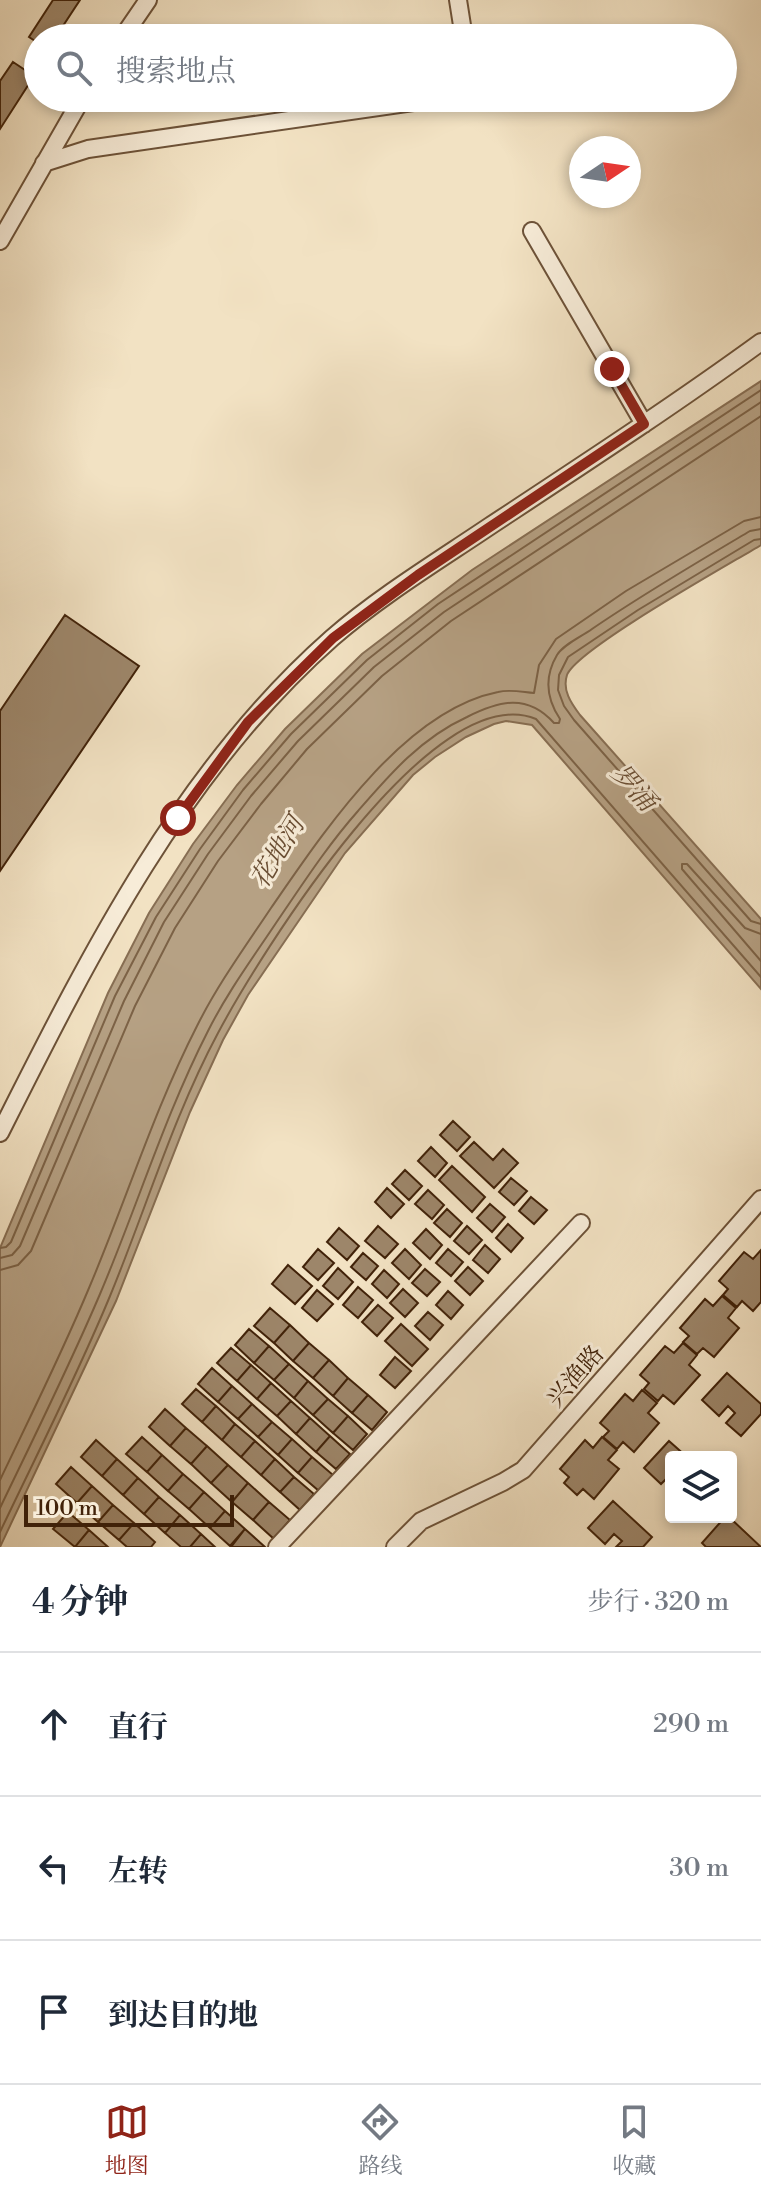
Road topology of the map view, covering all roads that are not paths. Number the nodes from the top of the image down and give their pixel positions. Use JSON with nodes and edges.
{"nodes":[{"id":1,"x":148,"y":0,"type":"edge"},
{"id":2,"x":458,"y":0,"type":"edge"},
{"id":3,"x":132,"y":24,"type":"edge"},
{"id":4,"x":462,"y":24,"type":"edge"},
{"id":5,"x":74,"y":112,"type":"edge"},
{"id":6,"x":344,"y":112,"type":"edge"},
{"id":7,"x":44,"y":163,"type":"junction"},
{"id":8,"x":532,"y":231,"type":"dead end"},
{"id":9,"x":0,"y":241,"type":"edge"},
{"id":10,"x":761,"y":342,"type":"edge"},
{"id":11,"x":644,"y":424,"type":"junction"},
{"id":12,"x":0,"y":1133,"type":"edge"},
{"id":13,"x":761,"y":1199,"type":"edge"},
{"id":14,"x":581,"y":1223,"type":"dead end"},
{"id":15,"x":277,"y":1547,"type":"edge"},
{"id":16,"x":395,"y":1547,"type":"edge"}],
"edges":[{"from":1,"to":3,"type":"street"},
{"from":2,"to":4,"type":"street"},
{"from":5,"to":7,"type":"street"},
{"from":6,"to":7,"type":"street"},
{"from":7,"to":9,"type":"street"},
{"from":8,"to":11,"type":"street"},
{"from":10,"to":11,"type":"street"},
{"from":11,"to":12,"type":"street"},
{"from":13,"to":16,"type":"street","name":"兴渔路"},
{"from":14,"to":15,"type":"street"}]}
